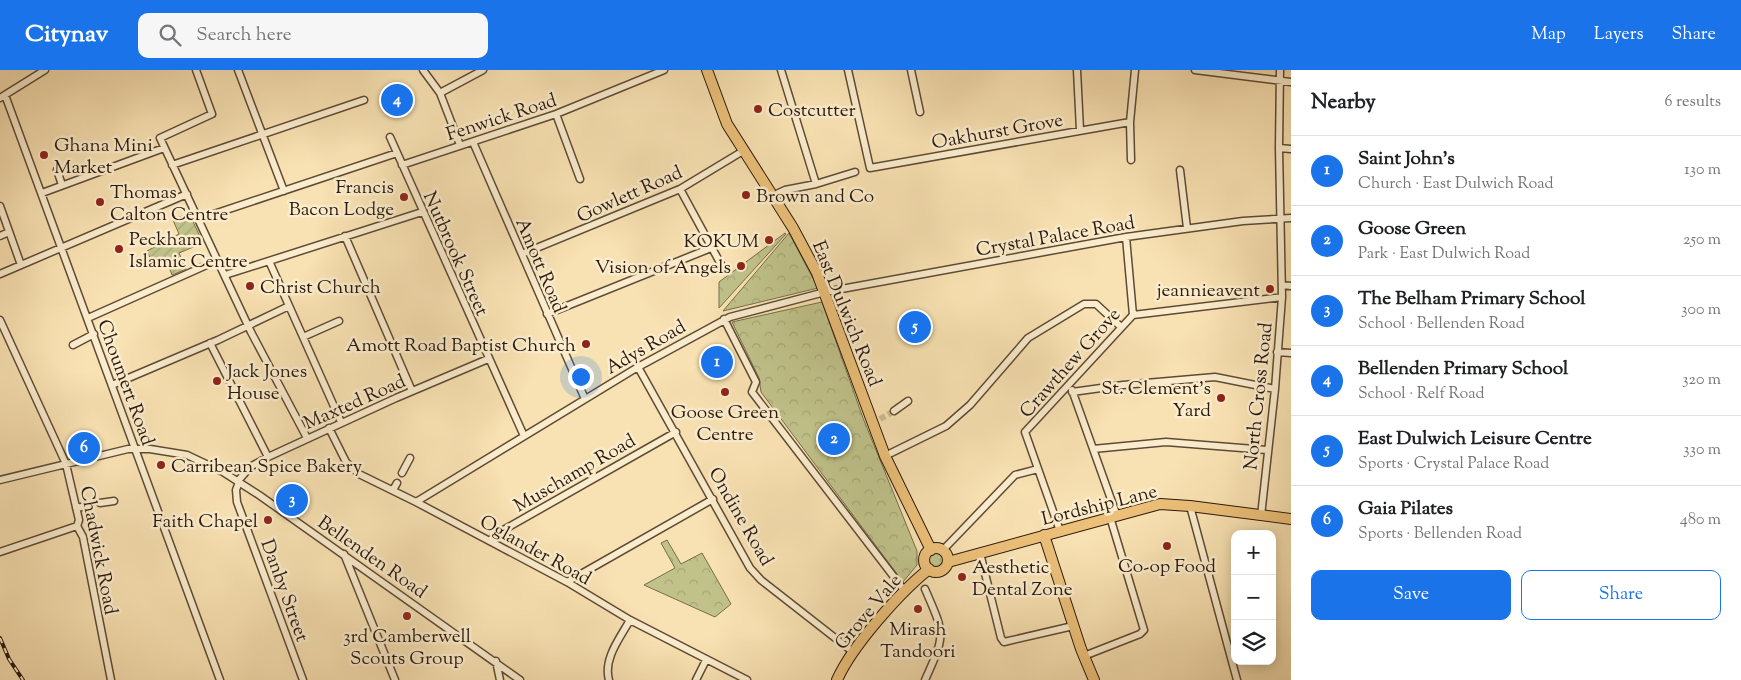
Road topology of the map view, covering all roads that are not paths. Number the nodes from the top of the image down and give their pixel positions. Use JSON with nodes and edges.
{"nodes":[{"id":1,"x":45,"y":70,"type":"edge"},
{"id":2,"x":196,"y":70,"type":"edge"},
{"id":3,"x":238,"y":70,"type":"edge"},
{"id":4,"x":423,"y":70,"type":"edge"},
{"id":5,"x":483,"y":70,"type":"edge"},
{"id":6,"x":664,"y":70,"type":"edge"},
{"id":7,"x":707,"y":70,"type":"edge"},
{"id":8,"x":781,"y":70,"type":"edge"},
{"id":9,"x":848,"y":70,"type":"edge"},
{"id":10,"x":912,"y":70,"type":"edge"},
{"id":11,"x":1077,"y":70,"type":"edge"},
{"id":12,"x":1135,"y":70,"type":"edge"},
{"id":13,"x":1195,"y":70,"type":"edge"},
{"id":14,"x":1280,"y":70,"type":"edge"},
{"id":15,"x":1280,"y":80,"type":"junction"},
{"id":16,"x":1291,"y":82,"type":"edge"},
{"id":17,"x":440,"y":93,"type":"junction"},
{"id":18,"x":3,"y":96,"type":"edge"},
{"id":19,"x":364,"y":100,"type":"dead end"},
{"id":20,"x":920,"y":112,"type":"dead end"},
{"id":21,"x":556,"y":114,"type":"junction"},
{"id":22,"x":1130,"y":122,"type":"junction"},
{"id":23,"x":1080,"y":130,"type":"junction"},
{"id":24,"x":262,"y":135,"type":"junction"},
{"id":25,"x":390,"y":137,"type":"dead end"},
{"id":26,"x":473,"y":142,"type":"junction"},
{"id":27,"x":460,"y":144,"type":"junction"},
{"id":28,"x":164,"y":148,"type":"junction"},
{"id":29,"x":1279,"y":148,"type":"junction"},
{"id":30,"x":1291,"y":149,"type":"edge"},
{"id":31,"x":743,"y":151,"type":"junction"},
{"id":32,"x":397,"y":153,"type":"junction"},
{"id":33,"x":1130,"y":160,"type":"dead end"},
{"id":34,"x":172,"y":165,"type":"junction"},
{"id":35,"x":402,"y":165,"type":"junction"},
{"id":36,"x":57,"y":170,"type":"dead end"},
{"id":37,"x":1180,"y":170,"type":"dead end"},
{"id":38,"x":855,"y":172,"type":"dead end"},
{"id":39,"x":580,"y":179,"type":"dead end"},
{"id":40,"x":816,"y":184,"type":"junction"},
{"id":41,"x":62,"y":185,"type":"junction"},
{"id":42,"x":680,"y":189,"type":"junction"},
{"id":43,"x":284,"y":191,"type":"junction"},
{"id":44,"x":42,"y":194,"type":"junction"},
{"id":45,"x":187,"y":194,"type":"junction"},
{"id":46,"x":772,"y":196,"type":"junction"},
{"id":47,"x":0,"y":206,"type":"edge"},
{"id":48,"x":422,"y":212,"type":"junction"},
{"id":49,"x":1280,"y":218,"type":"junction"},
{"id":50,"x":1291,"y":218,"type":"edge"},
{"id":51,"x":199,"y":219,"type":"junction"},
{"id":52,"x":1187,"y":228,"type":"junction"},
{"id":53,"x":9,"y":232,"type":"junction"},
{"id":54,"x":0,"y":236,"type":"edge"},
{"id":55,"x":345,"y":236,"type":"junction"},
{"id":56,"x":1126,"y":238,"type":"junction"},
{"id":57,"x":62,"y":247,"type":"junction"},
{"id":58,"x":711,"y":248,"type":"junction"},
{"id":59,"x":522,"y":254,"type":"junction"},
{"id":60,"x":218,"y":260,"type":"junction"},
{"id":61,"x":269,"y":261,"type":"junction"},
{"id":62,"x":21,"y":265,"type":"junction"},
{"id":63,"x":724,"y":270,"type":"dead end"},
{"id":64,"x":0,"y":274,"type":"edge"},
{"id":65,"x":225,"y":275,"type":"junction"},
{"id":66,"x":1282,"y":285,"type":"junction"},
{"id":67,"x":1291,"y":286,"type":"edge"},
{"id":68,"x":825,"y":292,"type":"junction"},
{"id":69,"x":1282,"y":297,"type":"junction"},
{"id":70,"x":290,"y":306,"type":"junction"},
{"id":71,"x":547,"y":314,"type":"junction"},
{"id":72,"x":1133,"y":315,"type":"junction"},
{"id":73,"x":88,"y":318,"type":"junction"},
{"id":74,"x":724,"y":319,"type":"junction"},
{"id":75,"x":0,"y":320,"type":"edge"},
{"id":76,"x":340,"y":322,"type":"dead end"},
{"id":77,"x":248,"y":324,"type":"junction"},
{"id":78,"x":1121,"y":327,"type":"junction"},
{"id":79,"x":94,"y":334,"type":"junction"},
{"id":80,"x":303,"y":337,"type":"junction"},
{"id":81,"x":210,"y":343,"type":"junction"},
{"id":82,"x":73,"y":345,"type":"dead end"},
{"id":83,"x":1278,"y":352,"type":"junction"},
{"id":84,"x":1291,"y":353,"type":"edge"},
{"id":85,"x":488,"y":359,"type":"junction"},
{"id":86,"x":638,"y":366,"type":"junction"},
{"id":87,"x":1071,"y":382,"type":"junction"},
{"id":88,"x":112,"y":385,"type":"junction"},
{"id":89,"x":1275,"y":389,"type":"junction"},
{"id":90,"x":412,"y":391,"type":"junction"},
{"id":91,"x":1072,"y":392,"type":"junction"},
{"id":92,"x":585,"y":399,"type":"junction"},
{"id":93,"x":908,"y":401,"type":"dead end"},
{"id":94,"x":894,"y":411,"type":"tunnel mouth"},
{"id":95,"x":341,"y":422,"type":"junction"},
{"id":96,"x":329,"y":428,"type":"junction"},
{"id":97,"x":676,"y":432,"type":"junction"},
{"id":98,"x":524,"y":436,"type":"junction"},
{"id":99,"x":307,"y":438,"type":"junction"},
{"id":100,"x":136,"y":449,"type":"junction"},
{"id":101,"x":1093,"y":450,"type":"junction"},
{"id":102,"x":1267,"y":450,"type":"junction"},
{"id":103,"x":884,"y":456,"type":"junction"},
{"id":104,"x":268,"y":457,"type":"junction"},
{"id":105,"x":410,"y":458,"type":"dead end"},
{"id":106,"x":66,"y":464,"type":"junction"},
{"id":107,"x":1038,"y":469,"type":"junction"},
{"id":108,"x":402,"y":473,"type":"dead end"},
{"id":109,"x":0,"y":480,"type":"edge"},
{"id":110,"x":239,"y":482,"type":"junction"},
{"id":111,"x":397,"y":483,"type":"dead end"},
{"id":112,"x":393,"y":490,"type":"junction"},
{"id":113,"x":713,"y":499,"type":"junction"},
{"id":114,"x":114,"y":501,"type":"dead end"},
{"id":115,"x":416,"y":502,"type":"junction"},
{"id":116,"x":100,"y":503,"type":"dead end"},
{"id":117,"x":88,"y":506,"type":"dead end"},
{"id":118,"x":1190,"y":506,"type":"junction"},
{"id":119,"x":76,"y":508,"type":"junction"},
{"id":120,"x":1261,"y":516,"type":"junction"},
{"id":121,"x":1114,"y":517,"type":"junction"},
{"id":122,"x":1291,"y":519,"type":"edge"},
{"id":123,"x":78,"y":526,"type":"junction"},
{"id":124,"x":1060,"y":531,"type":"junction"},
{"id":125,"x":1044,"y":535,"type":"junction"},
{"id":126,"x":490,"y":541,"type":"junction"},
{"id":127,"x":931,"y":550,"type":"junction"},
{"id":128,"x":942,"y":550,"type":"junction"},
{"id":129,"x":0,"y":552,"type":"edge"},
{"id":130,"x":344,"y":553,"type":"junction"},
{"id":131,"x":980,"y":553,"type":"junction"},
{"id":132,"x":948,"y":562,"type":"junction"},
{"id":133,"x":929,"y":569,"type":"junction"},
{"id":134,"x":567,"y":582,"type":"junction"},
{"id":135,"x":925,"y":589,"type":"dead end"},
{"id":136,"x":904,"y":590,"type":"junction"},
{"id":137,"x":630,"y":620,"type":"junction"},
{"id":138,"x":1073,"y":626,"type":"junction"},
{"id":139,"x":853,"y":652,"type":"junction"},
{"id":140,"x":1084,"y":656,"type":"junction"},
{"id":141,"x":706,"y":660,"type":"junction"},
{"id":142,"x":496,"y":661,"type":"junction"},
{"id":143,"x":111,"y":680,"type":"edge"},
{"id":144,"x":220,"y":680,"type":"edge"},
{"id":145,"x":303,"y":680,"type":"edge"},
{"id":146,"x":395,"y":680,"type":"edge"},
{"id":147,"x":500,"y":680,"type":"edge"},
{"id":148,"x":520,"y":680,"type":"edge"},
{"id":149,"x":609,"y":680,"type":"edge"},
{"id":150,"x":696,"y":680,"type":"edge"},
{"id":151,"x":747,"y":680,"type":"edge"},
{"id":152,"x":837,"y":680,"type":"edge"},
{"id":153,"x":925,"y":680,"type":"edge"},
{"id":154,"x":1094,"y":680,"type":"edge"},
{"id":155,"x":1237,"y":680,"type":"edge"}],
"edges":[{"from":1,"to":18,"type":"street"},
{"from":2,"to":28,"type":"street"},
{"from":3,"to":24,"type":"street"},
{"from":4,"to":17,"type":"street"},
{"from":5,"to":17,"type":"street"},
{"from":6,"to":21,"type":"street","name":"Fenwick Road"},
{"from":7,"to":31,"type":"main road","name":"East Dulwich Road"},
{"from":8,"to":40,"type":"street"},
{"from":9,"to":23,"type":"street","name":"Oakhurst Grove"},
{"from":10,"to":20,"type":"street"},
{"from":11,"to":23,"type":"street"},
{"from":12,"to":22,"type":"street"},
{"from":13,"to":15,"type":"street"},
{"from":14,"to":15,"type":"street","name":"North Cross Road"},
{"from":15,"to":16,"type":"street"},
{"from":15,"to":29,"type":"street","name":"North Cross Road"},
{"from":17,"to":27,"type":"street"},
{"from":18,"to":44,"type":"street","name":"Choumert Road"},
{"from":19,"to":24,"type":"street"},
{"from":21,"to":26,"type":"street","name":"Fenwick Road"},
{"from":21,"to":39,"type":"street"},
{"from":22,"to":23,"type":"street","name":"Oakhurst Grove"},
{"from":22,"to":33,"type":"street"},
{"from":24,"to":34,"type":"street"},
{"from":24,"to":43,"type":"street"},
{"from":25,"to":32,"type":"street","name":"Nutbrook Street"},
{"from":26,"to":27,"type":"street","name":"Fenwick Road"},
{"from":26,"to":59,"type":"street","name":"Amott Road"},
{"from":27,"to":35,"type":"street","name":"Fenwick Road"},
{"from":28,"to":34,"type":"street"},
{"from":28,"to":41,"type":"street"},
{"from":29,"to":30,"type":"street"},
{"from":29,"to":49,"type":"street","name":"North Cross Road"},
{"from":31,"to":42,"type":"street","name":"Gowlett Road"},
{"from":31,"to":46,"type":"main road","name":"East Dulwich Road"},
{"from":32,"to":35,"type":"street","name":"Nutbrook Street"},
{"from":32,"to":43,"type":"street"},
{"from":34,"to":45,"type":"street"},
{"from":35,"to":48,"type":"street","name":"Nutbrook Street"},
{"from":36,"to":41,"type":"street"},
{"from":37,"to":52,"type":"street"},
{"from":38,"to":40,"type":"street"},
{"from":40,"to":46,"type":"street"},
{"from":41,"to":44,"type":"street"},
{"from":42,"to":58,"type":"street"},
{"from":42,"to":59,"type":"street","name":"Gowlett Road"},
{"from":43,"to":51,"type":"street"},
{"from":44,"to":57,"type":"street","name":"Choumert Road"},
{"from":45,"to":51,"type":"street"},
{"from":45,"to":57,"type":"street"},
{"from":46,"to":68,"type":"main road","name":"East Dulwich Road"},
{"from":47,"to":53,"type":"street"},
{"from":48,"to":55,"type":"street"},
{"from":48,"to":85,"type":"street","name":"Nutbrook Street"},
{"from":49,"to":50,"type":"street","name":"Crystal Palace Road"},
{"from":49,"to":52,"type":"street","name":"Crystal Palace Road"},
{"from":49,"to":66,"type":"street","name":"North Cross Road"},
{"from":51,"to":60,"type":"street"},
{"from":52,"to":56,"type":"street","name":"Crystal Palace Road"},
{"from":53,"to":54,"type":"street"},
{"from":53,"to":62,"type":"street"},
{"from":55,"to":61,"type":"street"},
{"from":55,"to":90,"type":"street"},
{"from":56,"to":68,"type":"street","name":"Crystal Palace Road"},
{"from":56,"to":72,"type":"street","name":"Crawthew Grove"},
{"from":57,"to":62,"type":"street"},
{"from":57,"to":73,"type":"street","name":"Choumert Road"},
{"from":58,"to":63,"type":"street"},
{"from":58,"to":71,"type":"street"},
{"from":59,"to":71,"type":"street","name":"Amott Road"},
{"from":60,"to":65,"type":"street"},
{"from":60,"to":73,"type":"street"},
{"from":61,"to":65,"type":"street"},
{"from":61,"to":70,"type":"street"},
{"from":62,"to":64,"type":"street"},
{"from":65,"to":77,"type":"street"},
{"from":66,"to":67,"type":"street"},
{"from":66,"to":69,"type":"street","name":"North Cross Road"},
{"from":68,"to":74,"type":"street","name":"Adys Road"},
{"from":68,"to":103,"type":"main road","name":"East Dulwich Road"},
{"from":69,"to":72,"type":"street"},
{"from":69,"to":83,"type":"street","name":"North Cross Road"},
{"from":70,"to":77,"type":"street"},
{"from":70,"to":80,"type":"street"},
{"from":71,"to":92,"type":"street","name":"Amott Road"},
{"from":72,"to":78,"type":"street","name":"Crawthew Grove"},
{"from":73,"to":79,"type":"street","name":"Choumert Road"},
{"from":74,"to":86,"type":"street","name":"Adys Road"},
{"from":74,"to":136,"type":"street"},
{"from":75,"to":106,"type":"street","name":"Chadwick Road"},
{"from":76,"to":80,"type":"street"},
{"from":77,"to":81,"type":"street"},
{"from":77,"to":99,"type":"street"},
{"from":78,"to":87,"type":"street","name":"Crawthew Grove"},
{"from":78,"to":103,"type":"street"},
{"from":79,"to":82,"type":"street"},
{"from":79,"to":88,"type":"street","name":"Choumert Road"},
{"from":80,"to":95,"type":"street"},
{"from":81,"to":88,"type":"street"},
{"from":81,"to":104,"type":"street"},
{"from":83,"to":84,"type":"street"},
{"from":83,"to":89,"type":"street","name":"North Cross Road"},
{"from":85,"to":90,"type":"street","name":"Maxted Road"},
{"from":85,"to":98,"type":"street","name":"Nutbrook Street"},
{"from":86,"to":92,"type":"street","name":"Adys Road"},
{"from":86,"to":97,"type":"street","name":"Ondine Road"},
{"from":87,"to":91,"type":"street"},
{"from":87,"to":107,"type":"street","name":"Crawthew Grove"},
{"from":88,"to":100,"type":"street","name":"Choumert Road"},
{"from":89,"to":91,"type":"street"},
{"from":89,"to":102,"type":"street","name":"North Cross Road"},
{"from":90,"to":95,"type":"street","name":"Maxted Road"},
{"from":91,"to":101,"type":"street"},
{"from":92,"to":98,"type":"street","name":"Adys Road"},
{"from":93,"to":94,"type":"street"},
{"from":95,"to":96,"type":"street","name":"Maxted Road"},
{"from":96,"to":99,"type":"street","name":"Maxted Road"},
{"from":96,"to":112,"type":"street","name":"Oglander Road"},
{"from":97,"to":113,"type":"street","name":"Ondine Road"},
{"from":97,"to":126,"type":"street","name":"Muschamp Road"},
{"from":98,"to":115,"type":"street","name":"Adys Road"},
{"from":99,"to":104,"type":"street","name":"Maxted Road"},
{"from":100,"to":106,"type":"street","name":"Bellenden Road"},
{"from":100,"to":110,"type":"street","name":"Bellenden Road"},
{"from":100,"to":144,"type":"street","name":"Choumert Road"},
{"from":101,"to":102,"type":"street"},
{"from":101,"to":121,"type":"street"},
{"from":102,"to":120,"type":"street","name":"North Cross Road"},
{"from":103,"to":127,"type":"main road","name":"East Dulwich Road"},
{"from":104,"to":110,"type":"street","name":"Maxted Road"},
{"from":105,"to":108,"type":"street"},
{"from":106,"to":109,"type":"street","name":"Bellenden Road"},
{"from":106,"to":119,"type":"street","name":"Chadwick Road"},
{"from":107,"to":124,"type":"street","name":"Crawthew Grove"},
{"from":107,"to":128,"type":"street"},
{"from":110,"to":130,"type":"street","name":"Bellenden Road"},
{"from":110,"to":145,"type":"street","name":"Danby Street"},
{"from":111,"to":112,"type":"street"},
{"from":112,"to":115,"type":"street","name":"Oglander Road"},
{"from":113,"to":134,"type":"street"},
{"from":113,"to":139,"type":"street","name":"Ondine Road"},
{"from":114,"to":116,"type":"street"},
{"from":115,"to":126,"type":"street","name":"Oglander Road"},
{"from":117,"to":119,"type":"street"},
{"from":118,"to":120,"type":"main road","name":"Lordship Lane"},
{"from":118,"to":121,"type":"main road","name":"Lordship Lane"},
{"from":118,"to":155,"type":"street"},
{"from":119,"to":123,"type":"street","name":"Chadwick Road"},
{"from":120,"to":122,"type":"main road","name":"Lordship Lane"},
{"from":121,"to":124,"type":"main road","name":"Lordship Lane"},
{"from":121,"to":140,"type":"street"},
{"from":123,"to":129,"type":"street"},
{"from":123,"to":143,"type":"street","name":"Chadwick Road"},
{"from":124,"to":125,"type":"main road","name":"Lordship Lane"},
{"from":125,"to":131,"type":"main road","name":"Lordship Lane"},
{"from":125,"to":138,"type":"main road"},
{"from":126,"to":134,"type":"street","name":"Oglander Road"},
{"from":127,"to":128,"type":"main road"},
{"from":127,"to":133,"type":"main road"},
{"from":128,"to":132,"type":"main road"},
{"from":130,"to":142,"type":"street","name":"Bellenden Road"},
{"from":130,"to":146,"type":"street"},
{"from":131,"to":132,"type":"main road","name":"Lordship Lane"},
{"from":131,"to":138,"type":"street"},
{"from":132,"to":133,"type":"main road"},
{"from":133,"to":136,"type":"main road","name":"Grove Vale"},
{"from":134,"to":137,"type":"street","name":"Oglander Road"},
{"from":135,"to":153,"type":"street"},
{"from":136,"to":139,"type":"main road","name":"Grove Vale"},
{"from":137,"to":141,"type":"street","name":"Oglander Road"},
{"from":137,"to":149,"type":"street"},
{"from":138,"to":140,"type":"main road"},
{"from":139,"to":152,"type":"main road","name":"Grove Vale"},
{"from":140,"to":154,"type":"main road"},
{"from":141,"to":150,"type":"street"},
{"from":141,"to":151,"type":"street","name":"Oglander Road"},
{"from":142,"to":147,"type":"street"},
{"from":142,"to":148,"type":"street","name":"Bellenden Road"}]}
